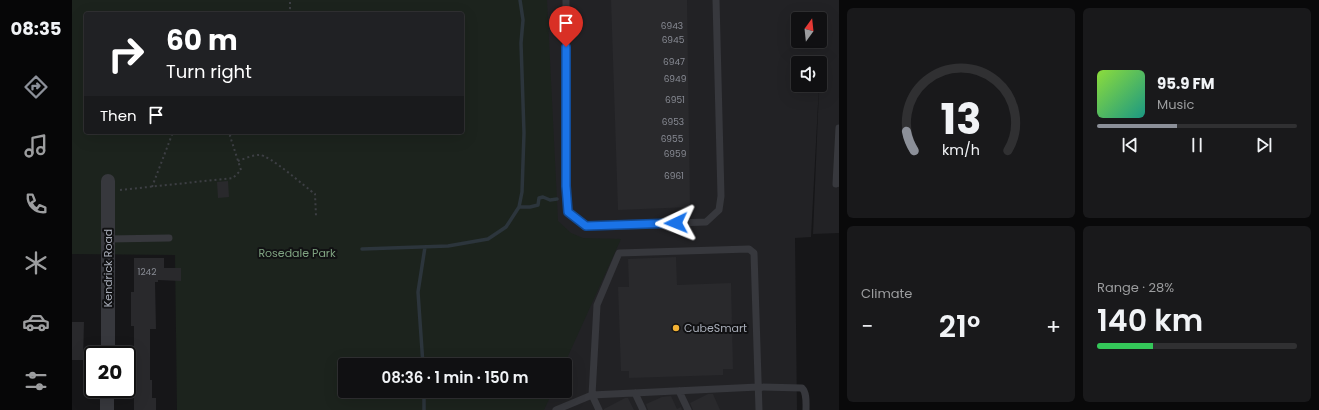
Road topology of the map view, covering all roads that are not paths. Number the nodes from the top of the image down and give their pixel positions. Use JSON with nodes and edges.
{"nodes":[{"id":1,"x":566,"y":0,"type":"edge"},
{"id":2,"x":716,"y":0,"type":"edge"},
{"id":3,"x":839,"y":128,"type":"edge"},
{"id":4,"x":839,"y":183,"type":"edge"},
{"id":5,"x":108,"y":186,"type":"road end"},
{"id":6,"x":169,"y":238,"type":"dead end"},
{"id":7,"x":108,"y":239,"type":"junction"},
{"id":8,"x":108,"y":346,"type":"edge"},
{"id":9,"x":758,"y":386,"type":"junction"},
{"id":10,"x":679,"y":391,"type":"junction"},
{"id":11,"x":636,"y":393,"type":"junction"},
{"id":12,"x":592,"y":396,"type":"junction"},
{"id":13,"x":108,"y":398,"type":"edge"},
{"id":14,"x":107,"y":410,"type":"edge"},
{"id":15,"x":556,"y":410,"type":"edge"},
{"id":16,"x":599,"y":410,"type":"edge"},
{"id":17,"x":643,"y":410,"type":"edge"},
{"id":18,"x":688,"y":410,"type":"edge"},
{"id":19,"x":758,"y":410,"type":"edge"},
{"id":20,"x":806,"y":410,"type":"edge"}],
"edges":[{"from":1,"to":2,"type":"lane"},
{"from":3,"to":4,"type":"lane"},
{"from":5,"to":7,"type":"street","name":"Kendrick Road"},
{"from":6,"to":7,"type":"lane"},
{"from":7,"to":8,"type":"street","name":"Kendrick Road"},
{"from":9,"to":10,"type":"lane"},
{"from":9,"to":12,"type":"lane"},
{"from":9,"to":19,"type":"lane"},
{"from":9,"to":20,"type":"lane"},
{"from":10,"to":11,"type":"lane"},
{"from":10,"to":18,"type":"lane"},
{"from":11,"to":12,"type":"lane"},
{"from":11,"to":17,"type":"lane"},
{"from":12,"to":15,"type":"lane"},
{"from":12,"to":16,"type":"lane"},
{"from":13,"to":14,"type":"street"}]}
